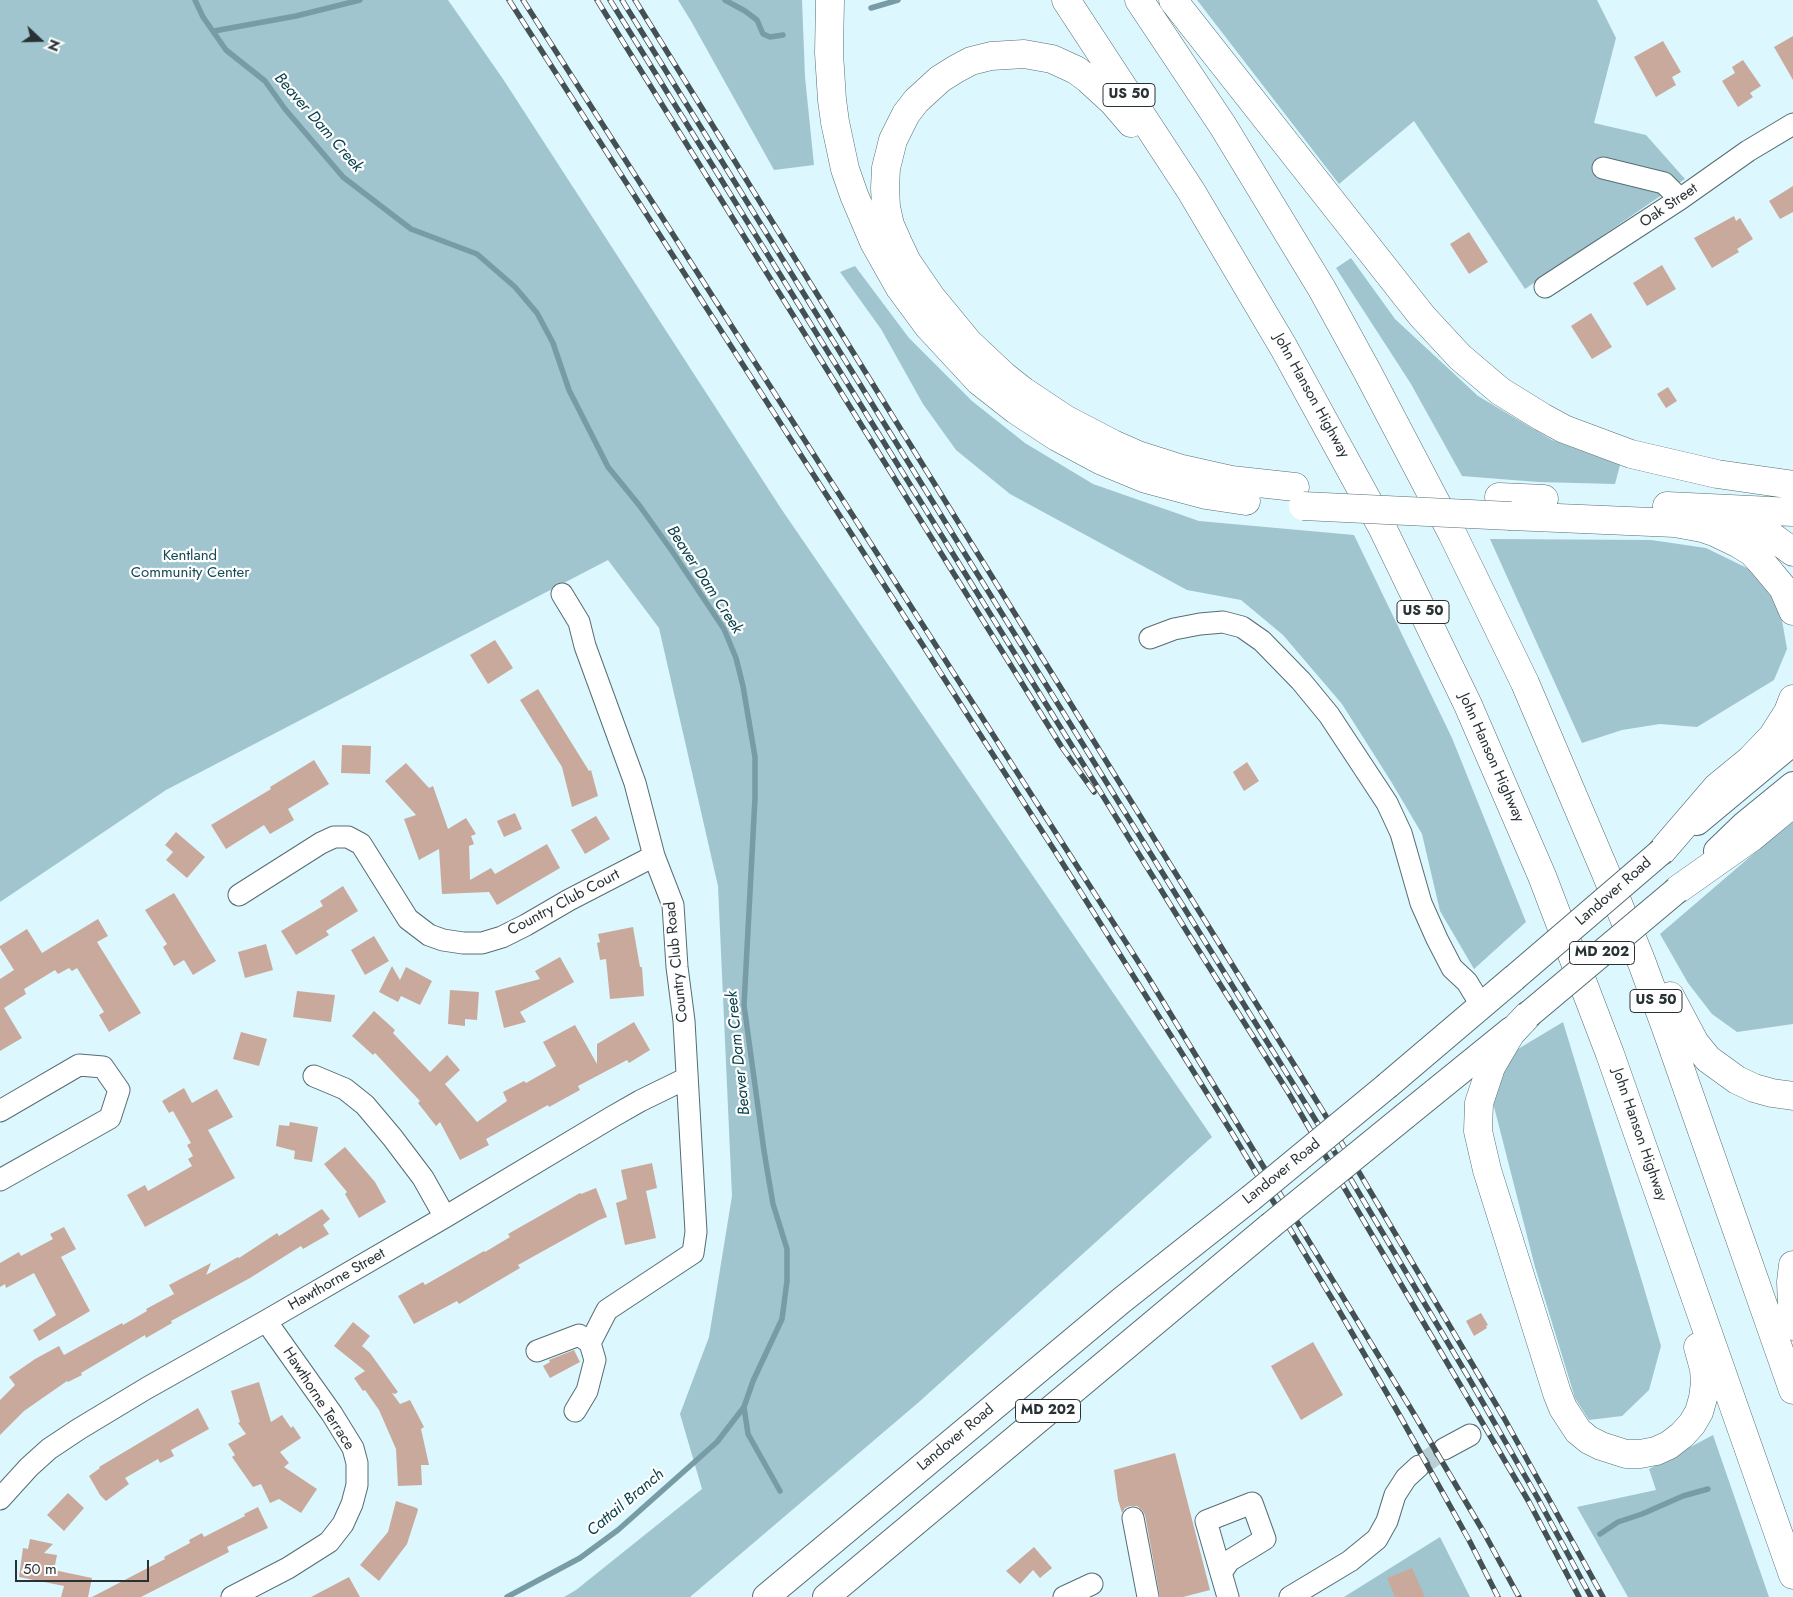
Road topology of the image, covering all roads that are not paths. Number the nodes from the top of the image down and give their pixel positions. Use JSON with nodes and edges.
{"nodes":[{"id":1,"x":830,"y":0,"type":"edge"},
{"id":2,"x":1066,"y":0,"type":"edge"},
{"id":3,"x":1139,"y":0,"type":"edge"},
{"id":4,"x":1173,"y":0,"type":"edge"},
{"id":5,"x":1793,"y":124,"type":"edge"},
{"id":6,"x":1603,"y":168,"type":"dead end"},
{"id":7,"x":1191,"y":190,"type":"junction"},
{"id":8,"x":1680,"y":199,"type":"junction"},
{"id":9,"x":1545,"y":287,"type":"dead end"},
{"id":10,"x":1793,"y":485,"type":"edge"},
{"id":11,"x":1299,"y":496,"type":"junction"},
{"id":12,"x":1505,"y":506,"type":"junction"},
{"id":13,"x":1720,"y":509,"type":"junction"},
{"id":14,"x":1793,"y":512,"type":"edge"},
{"id":15,"x":1793,"y":552,"type":"edge"},
{"id":16,"x":562,"y":594,"type":"dead end"},
{"id":17,"x":1793,"y":611,"type":"edge"},
{"id":18,"x":1150,"y":638,"type":"dead end"},
{"id":19,"x":1793,"y":699,"type":"edge"},
{"id":20,"x":1793,"y":742,"type":"edge"},
{"id":21,"x":1793,"y":785,"type":"edge"},
{"id":22,"x":1793,"y":803,"type":"edge"},
{"id":23,"x":1662,"y":851,"type":"junction"},
{"id":24,"x":654,"y":856,"type":"junction"},
{"id":25,"x":1605,"y":871,"type":"junction"},
{"id":26,"x":1677,"y":890,"type":"junction"},
{"id":27,"x":239,"y":896,"type":"dead end"},
{"id":28,"x":1480,"y":1005,"type":"junction"},
{"id":29,"x":1528,"y":1015,"type":"junction"},
{"id":30,"x":1610,"y":1054,"type":"junction"},
{"id":31,"x":314,"y":1076,"type":"dead end"},
{"id":32,"x":687,"y":1078,"type":"junction"},
{"id":33,"x":1793,"y":1096,"type":"edge"},
{"id":34,"x":0,"y":1111,"type":"edge"},
{"id":35,"x":0,"y":1180,"type":"edge"},
{"id":36,"x":445,"y":1217,"type":"junction"},
{"id":37,"x":1793,"y":1265,"type":"edge"},
{"id":38,"x":266,"y":1321,"type":"junction"},
{"id":39,"x":1793,"y":1326,"type":"edge"},
{"id":40,"x":590,"y":1343,"type":"junction"},
{"id":41,"x":537,"y":1350,"type":"dead end"},
{"id":42,"x":1793,"y":1390,"type":"edge"},
{"id":43,"x":575,"y":1411,"type":"dead end"},
{"id":44,"x":1470,"y":1435,"type":"dead end"},
{"id":45,"x":1444,"y":1449,"type":"tunnel mouth"},
{"id":46,"x":1419,"y":1466,"type":"tunnel mouth"},
{"id":47,"x":0,"y":1499,"type":"edge"},
{"id":48,"x":1134,"y":1518,"type":"dead end"},
{"id":49,"x":1221,"y":1573,"type":"dead end"},
{"id":50,"x":1793,"y":1575,"type":"edge"},
{"id":51,"x":1092,"y":1584,"type":"dead end"},
{"id":52,"x":232,"y":1597,"type":"edge"},
{"id":53,"x":766,"y":1597,"type":"edge"},
{"id":54,"x":826,"y":1597,"type":"edge"},
{"id":55,"x":1064,"y":1597,"type":"edge"},
{"id":56,"x":1148,"y":1597,"type":"edge"},
{"id":57,"x":1228,"y":1597,"type":"edge"},
{"id":58,"x":1290,"y":1597,"type":"edge"}],
"edges":[{"from":1,"to":11,"type":"highway"},
{"from":2,"to":7,"type":"highway","name":"John Hanson Highway","number":"US 50"},
{"from":3,"to":25,"type":"highway","number":"US 50"},
{"from":4,"to":10,"type":"highway"},
{"from":5,"to":8,"type":"street","name":"Oak Street"},
{"from":6,"to":8,"type":"street"},
{"from":7,"to":11,"type":"highway"},
{"from":7,"to":30,"type":"highway","name":"John Hanson Highway","number":"US 50"},
{"from":8,"to":9,"type":"street","name":"Oak Street"},
{"from":11,"to":12,"type":"highway","bridge":true},
{"from":12,"to":13,"type":"highway"},
{"from":12,"to":17,"type":"highway"},
{"from":13,"to":14,"type":"highway"},
{"from":13,"to":15,"type":"highway"},
{"from":16,"to":24,"type":"street","name":"Country Club Road"},
{"from":18,"to":28,"type":"street"},
{"from":19,"to":23,"type":"highway"},
{"from":20,"to":23,"type":"main road","name":"Landover Road","number":"MD 202"},
{"from":21,"to":26,"type":"main road","number":"MD 202"},
{"from":22,"to":26,"type":"highway"},
{"from":23,"to":28,"type":"main road","name":"Landover Road","number":"MD 202","bridge":true},
{"from":24,"to":27,"type":"street","name":"Country Club Court"},
{"from":24,"to":32,"type":"street","name":"Country Club Road"},
{"from":25,"to":33,"type":"highway"},
{"from":25,"to":42,"type":"highway","number":"US 50"},
{"from":26,"to":29,"type":"main road","number":"MD 202","bridge":true},
{"from":28,"to":53,"type":"main road","name":"Landover Road","number":"MD 202","bridge":true},
{"from":29,"to":30,"type":"highway"},
{"from":29,"to":54,"type":"main road","number":"MD 202","bridge":true},
{"from":30,"to":50,"type":"highway","name":"John Hanson Highway","number":"US 50"},
{"from":31,"to":36,"type":"street"},
{"from":32,"to":36,"type":"street","name":"Hawthorne Street"},
{"from":32,"to":40,"type":"street","name":"Country Club Road"},
{"from":34,"to":35,"type":"street"},
{"from":36,"to":38,"type":"street","name":"Hawthorne Street"},
{"from":37,"to":39,"type":"highway"},
{"from":38,"to":47,"type":"street","name":"Hawthorne Street"},
{"from":38,"to":52,"type":"street","name":"Hawthorne Terrace"},
{"from":40,"to":41,"type":"street"},
{"from":40,"to":43,"type":"street"},
{"from":44,"to":45,"type":"street"},
{"from":46,"to":58,"type":"street"},
{"from":48,"to":56,"type":"street"},
{"from":49,"to":57,"type":"street"},
{"from":51,"to":55,"type":"street"}]}
